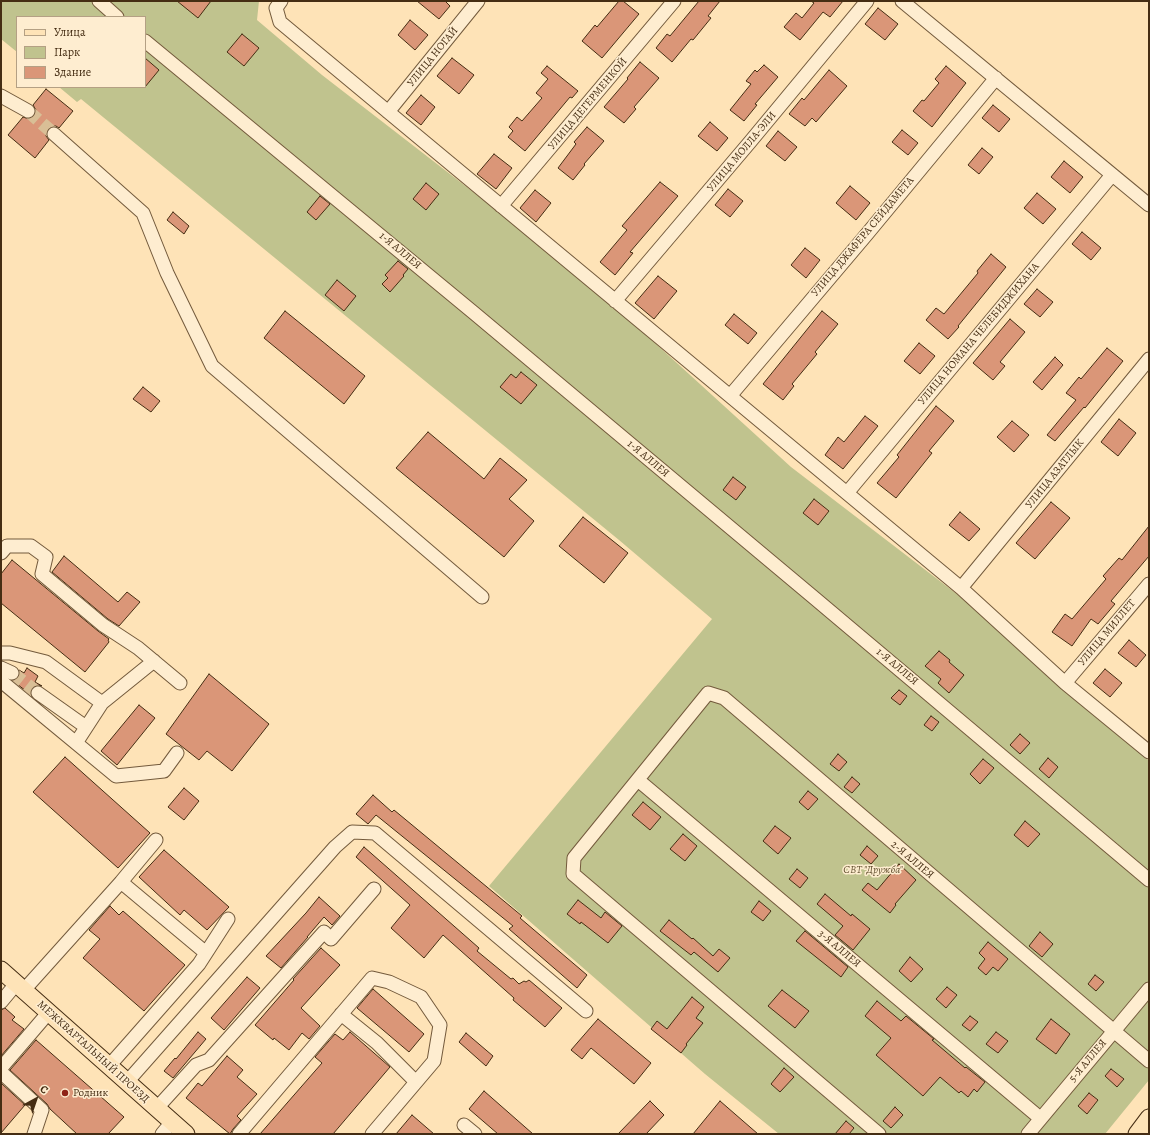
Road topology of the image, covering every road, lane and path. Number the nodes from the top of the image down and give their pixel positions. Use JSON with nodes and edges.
{"nodes":[{"id":1,"x":99,"y":1,"type":"edge"},
{"id":2,"x":478,"y":1,"type":"edge"},
{"id":3,"x":674,"y":1,"type":"edge"},
{"id":4,"x":867,"y":1,"type":"edge"},
{"id":5,"x":902,"y":1,"type":"edge"},
{"id":6,"x":278,"y":4,"type":"edge"},
{"id":7,"x":116,"y":16,"type":"edge"},
{"id":8,"x":146,"y":42,"type":"edge"},
{"id":9,"x":996,"y":78,"type":"junction"},
{"id":10,"x":1,"y":96,"type":"edge"},
{"id":11,"x":28,"y":111,"type":"tunnel mouth"},
{"id":12,"x":388,"y":112,"type":"junction"},
{"id":13,"x":54,"y":134,"type":"tunnel mouth"},
{"id":14,"x":1112,"y":175,"type":"junction"},
{"id":15,"x":1149,"y":205,"type":"edge"},
{"id":16,"x":501,"y":206,"type":"junction"},
{"id":17,"x":616,"y":301,"type":"junction"},
{"id":18,"x":1149,"y":359,"type":"edge"},
{"id":19,"x":730,"y":396,"type":"junction"},
{"id":20,"x":847,"y":493,"type":"junction"},
{"id":21,"x":1,"y":553,"type":"edge"},
{"id":22,"x":1149,"y":584,"type":"edge"},
{"id":23,"x":962,"y":588,"type":"junction"},
{"id":24,"x":482,"y":597,"type":"dead end"},
{"id":25,"x":1,"y":653,"type":"edge"},
{"id":26,"x":154,"y":661,"type":"junction"},
{"id":27,"x":1,"y":681,"type":"edge"},
{"id":28,"x":180,"y":683,"type":"dead end"},
{"id":29,"x":1065,"y":683,"type":"junction"},
{"id":30,"x":38,"y":693,"type":"tunnel mouth"},
{"id":31,"x":102,"y":703,"type":"junction"},
{"id":32,"x":86,"y":727,"type":"junction"},
{"id":33,"x":76,"y":743,"type":"junction"},
{"id":34,"x":1149,"y":752,"type":"edge"},
{"id":35,"x":177,"y":753,"type":"dead end"},
{"id":36,"x":638,"y":780,"type":"junction"},
{"id":37,"x":156,"y":840,"type":"dead end"},
{"id":38,"x":1149,"y":880,"type":"edge"},
{"id":39,"x":121,"y":882,"type":"junction"},
{"id":40,"x":374,"y":889,"type":"dead end"},
{"id":41,"x":228,"y":919,"type":"dead end"},
{"id":42,"x":206,"y":953,"type":"junction"},
{"id":43,"x":1,"y":970,"type":"edge"},
{"id":44,"x":20,"y":987,"type":"junction"},
{"id":45,"x":1149,"y":989,"type":"edge"},
{"id":46,"x":1,"y":1002,"type":"edge"},
{"id":47,"x":586,"y":1011,"type":"dead end"},
{"id":48,"x":49,"y":1012,"type":"junction"},
{"id":49,"x":341,"y":1014,"type":"junction"},
{"id":50,"x":1114,"y":1032,"type":"junction"},
{"id":51,"x":1149,"y":1062,"type":"edge"},
{"id":52,"x":109,"y":1066,"type":"junction"},
{"id":53,"x":1,"y":1068,"type":"edge"},
{"id":54,"x":1,"y":1072,"type":"edge"},
{"id":55,"x":127,"y":1082,"type":"junction"},
{"id":56,"x":416,"y":1082,"type":"junction"},
{"id":57,"x":157,"y":1108,"type":"junction"},
{"id":58,"x":1040,"y":1118,"type":"junction"},
{"id":59,"x":1149,"y":1118,"type":"edge"},
{"id":60,"x":464,"y":1124,"type":"dead end"},
{"id":61,"x":167,"y":1128,"type":"edge"},
{"id":62,"x":34,"y":1134,"type":"edge"},
{"id":63,"x":186,"y":1134,"type":"edge"},
{"id":64,"x":239,"y":1134,"type":"edge"},
{"id":65,"x":372,"y":1134,"type":"edge"},
{"id":66,"x":475,"y":1134,"type":"edge"},
{"id":67,"x":879,"y":1134,"type":"edge"},
{"id":68,"x":1028,"y":1134,"type":"edge"},
{"id":69,"x":1137,"y":1134,"type":"edge"}],
"edges":[{"from":1,"to":7,"type":"street"},
{"from":2,"to":12,"type":"street","name":"УЛИЦА НОГАЙ"},
{"from":3,"to":16,"type":"street","name":"УЛИЦА ДЕГЕРМЕНКОЙ"},
{"from":4,"to":17,"type":"street","name":"УЛИЦА МОЛЛА-ЭЛИ"},
{"from":5,"to":9,"type":"street"},
{"from":6,"to":12,"type":"street"},
{"from":8,"to":38,"type":"street","name":"1-Я АЛЛЕЯ"},
{"from":9,"to":14,"type":"street"},
{"from":9,"to":19,"type":"street","name":"УЛИЦА ДЖАФЕРА СЕЙДАМЕТА"},
{"from":10,"to":11,"type":"street"},
{"from":12,"to":16,"type":"street"},
{"from":13,"to":24,"type":"street"},
{"from":14,"to":15,"type":"street"},
{"from":14,"to":20,"type":"street","name":"УЛИЦА НОМАНА ЧЕЛЕБИДЖИХАНА"},
{"from":16,"to":17,"type":"street"},
{"from":17,"to":19,"type":"street"},
{"from":18,"to":23,"type":"street","name":"УЛИЦА АЗАТЛЫК"},
{"from":19,"to":20,"type":"street"},
{"from":20,"to":23,"type":"street"},
{"from":21,"to":26,"type":"street"},
{"from":22,"to":29,"type":"street","name":"УЛИЦА МИЛЛЕТ"},
{"from":23,"to":29,"type":"street"},
{"from":25,"to":31,"type":"street"},
{"from":26,"to":28,"type":"street"},
{"from":26,"to":31,"type":"street"},
{"from":27,"to":33,"type":"street"},
{"from":29,"to":34,"type":"street"},
{"from":30,"to":32,"type":"street"},
{"from":31,"to":32,"type":"street"},
{"from":32,"to":33,"type":"street"},
{"from":33,"to":35,"type":"street"},
{"from":36,"to":50,"type":"street","name":"2-Я АЛЛЕЯ"},
{"from":36,"to":58,"type":"street","name":"3-Я АЛЛЕЯ"},
{"from":36,"to":67,"type":"street"},
{"from":37,"to":39,"type":"street"},
{"from":39,"to":42,"type":"street"},
{"from":39,"to":44,"type":"street"},
{"from":40,"to":57,"type":"street"},
{"from":41,"to":42,"type":"street"},
{"from":42,"to":52,"type":"street"},
{"from":43,"to":44,"type":"main road","name":"МЕЖКВАРТАЛЬНЫЙ ПРОЕЗД"},
{"from":44,"to":46,"type":"street"},
{"from":44,"to":48,"type":"main road","name":"МЕЖКВАРТАЛЬНЫЙ ПРОЕЗД"},
{"from":45,"to":50,"type":"street","name":"5-Я АЛЛЕЯ"},
{"from":47,"to":55,"type":"street"},
{"from":48,"to":52,"type":"main road","name":"МЕЖКВАРТАЛЬНЫЙ ПРОЕЗД"},
{"from":48,"to":53,"type":"street"},
{"from":49,"to":56,"type":"street"},
{"from":49,"to":56,"type":"street"},
{"from":49,"to":64,"type":"street"},
{"from":50,"to":51,"type":"street","name":"2-Я АЛЛЕЯ"},
{"from":50,"to":58,"type":"street","name":"5-Я АЛЛЕЯ"},
{"from":52,"to":55,"type":"main road","name":"МЕЖКВАРТАЛЬНЫЙ ПРОЕЗД"},
{"from":54,"to":62,"type":"street"},
{"from":55,"to":57,"type":"main road","name":"МЕЖКВАРТАЛЬНЫЙ ПРОЕЗД"},
{"from":56,"to":65,"type":"street"},
{"from":57,"to":61,"type":"main road","name":"МЕЖКВАРТАЛЬНЫЙ ПРОЕЗД"},
{"from":58,"to":68,"type":"street","name":"5-Я АЛЛЕЯ"},
{"from":59,"to":69,"type":"main road"},
{"from":60,"to":66,"type":"street"},
{"from":61,"to":63,"type":"main road","name":"МЕЖКВАРТАЛЬНЫЙ ПРОЕЗД"}]}
